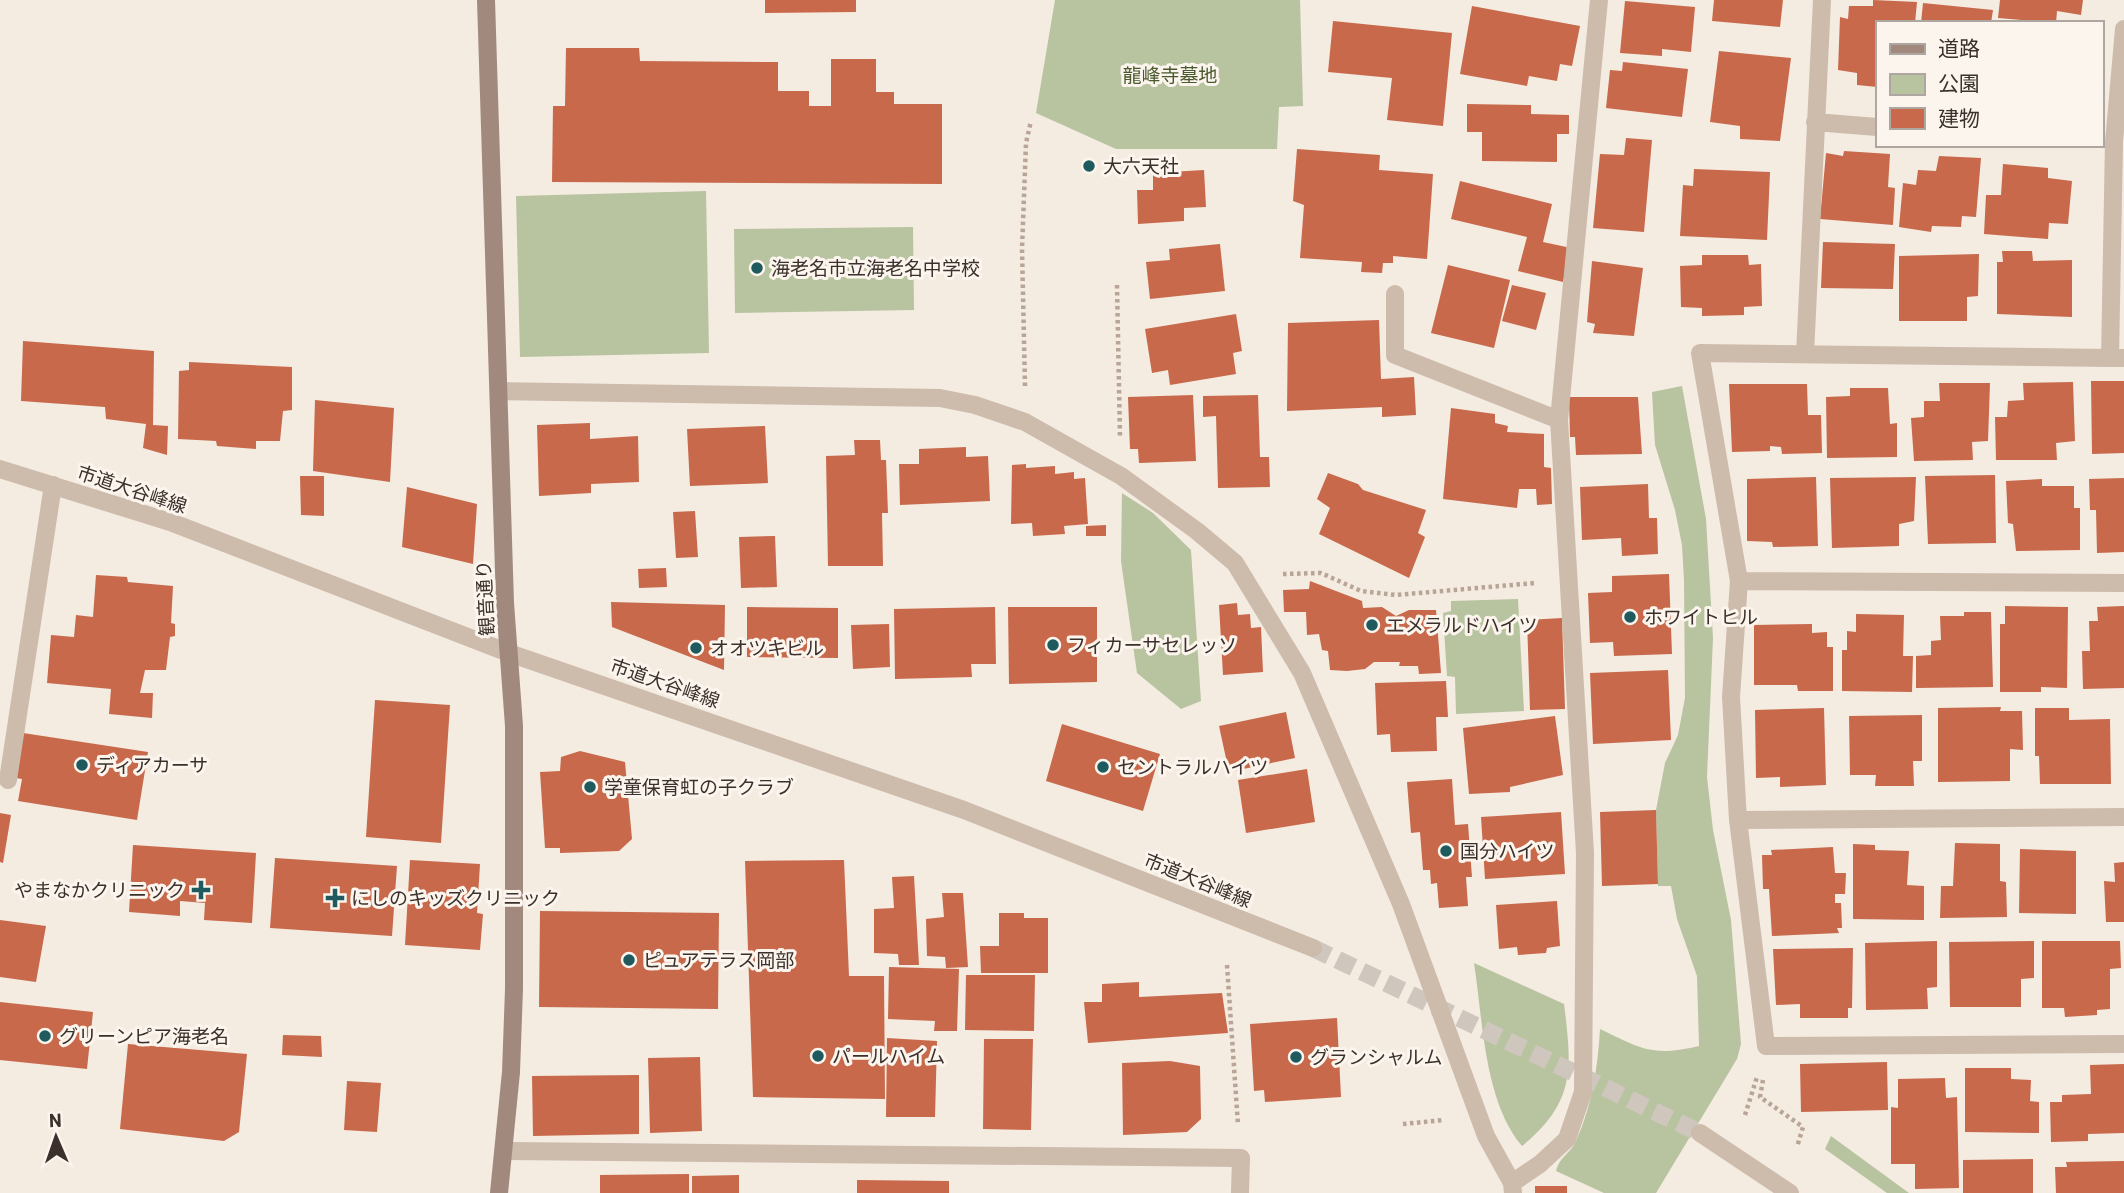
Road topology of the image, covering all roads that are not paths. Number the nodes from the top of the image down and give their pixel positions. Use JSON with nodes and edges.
{"nodes":[{"id":1,"x":486,"y":0,"type":"edge"},
{"id":2,"x":1599,"y":0,"type":"edge"},
{"id":3,"x":1822,"y":0,"type":"edge"},
{"id":4,"x":2124,"y":29,"type":"edge"},
{"id":5,"x":1815,"y":122,"type":"junction"},
{"id":6,"x":1876,"y":127,"type":"edge"},
{"id":7,"x":2108,"y":142,"type":"edge"},
{"id":8,"x":1395,"y":294,"type":"dead end"},
{"id":9,"x":1805,"y":354,"type":"junction"},
{"id":10,"x":2117,"y":358,"type":"edge"},
{"id":11,"x":499,"y":391,"type":"junction"},
{"id":12,"x":1559,"y":420,"type":"junction"},
{"id":13,"x":0,"y":468,"type":"edge"},
{"id":14,"x":53,"y":485,"type":"junction"},
{"id":15,"x":1739,"y":581,"type":"junction"},
{"id":16,"x":2124,"y":583,"type":"edge"},
{"id":17,"x":509,"y":653,"type":"junction"},
{"id":18,"x":8,"y":780,"type":"dead end"},
{"id":19,"x":2124,"y":817,"type":"edge"},
{"id":20,"x":1738,"y":820,"type":"junction"},
{"id":21,"x":1313,"y":948,"type":"tunnel mouth"},
{"id":22,"x":2124,"y":1044,"type":"edge"},
{"id":23,"x":1700,"y":1133,"type":"tunnel mouth"},
{"id":24,"x":505,"y":1151,"type":"junction"},
{"id":25,"x":1512,"y":1188,"type":"edge"},
{"id":26,"x":499,"y":1193,"type":"edge"},
{"id":27,"x":1240,"y":1193,"type":"edge"},
{"id":28,"x":1790,"y":1193,"type":"edge"}],
"edges":[{"from":1,"to":11,"type":"main road","name":"観音通り"},
{"from":2,"to":12,"type":"street"},
{"from":3,"to":5,"type":"street"},
{"from":4,"to":7,"type":"street"},
{"from":5,"to":6,"type":"street"},
{"from":5,"to":9,"type":"street"},
{"from":7,"to":10,"type":"street"},
{"from":8,"to":12,"type":"street"},
{"from":9,"to":10,"type":"street"},
{"from":9,"to":15,"type":"street"},
{"from":11,"to":17,"type":"main road","name":"観音通り"},
{"from":11,"to":25,"type":"street"},
{"from":12,"to":25,"type":"street"},
{"from":13,"to":14,"type":"street","name":"市道大谷峰線"},
{"from":14,"to":17,"type":"street","name":"市道大谷峰線"},
{"from":14,"to":18,"type":"street"},
{"from":15,"to":16,"type":"street"},
{"from":15,"to":20,"type":"street"},
{"from":17,"to":21,"type":"street","name":"市道大谷峰線"},
{"from":17,"to":24,"type":"main road","name":"観音通り"},
{"from":19,"to":20,"type":"street"},
{"from":20,"to":22,"type":"street"},
{"from":23,"to":28,"type":"street"},
{"from":24,"to":26,"type":"main road","name":"観音通り"},
{"from":24,"to":27,"type":"street"}]}
